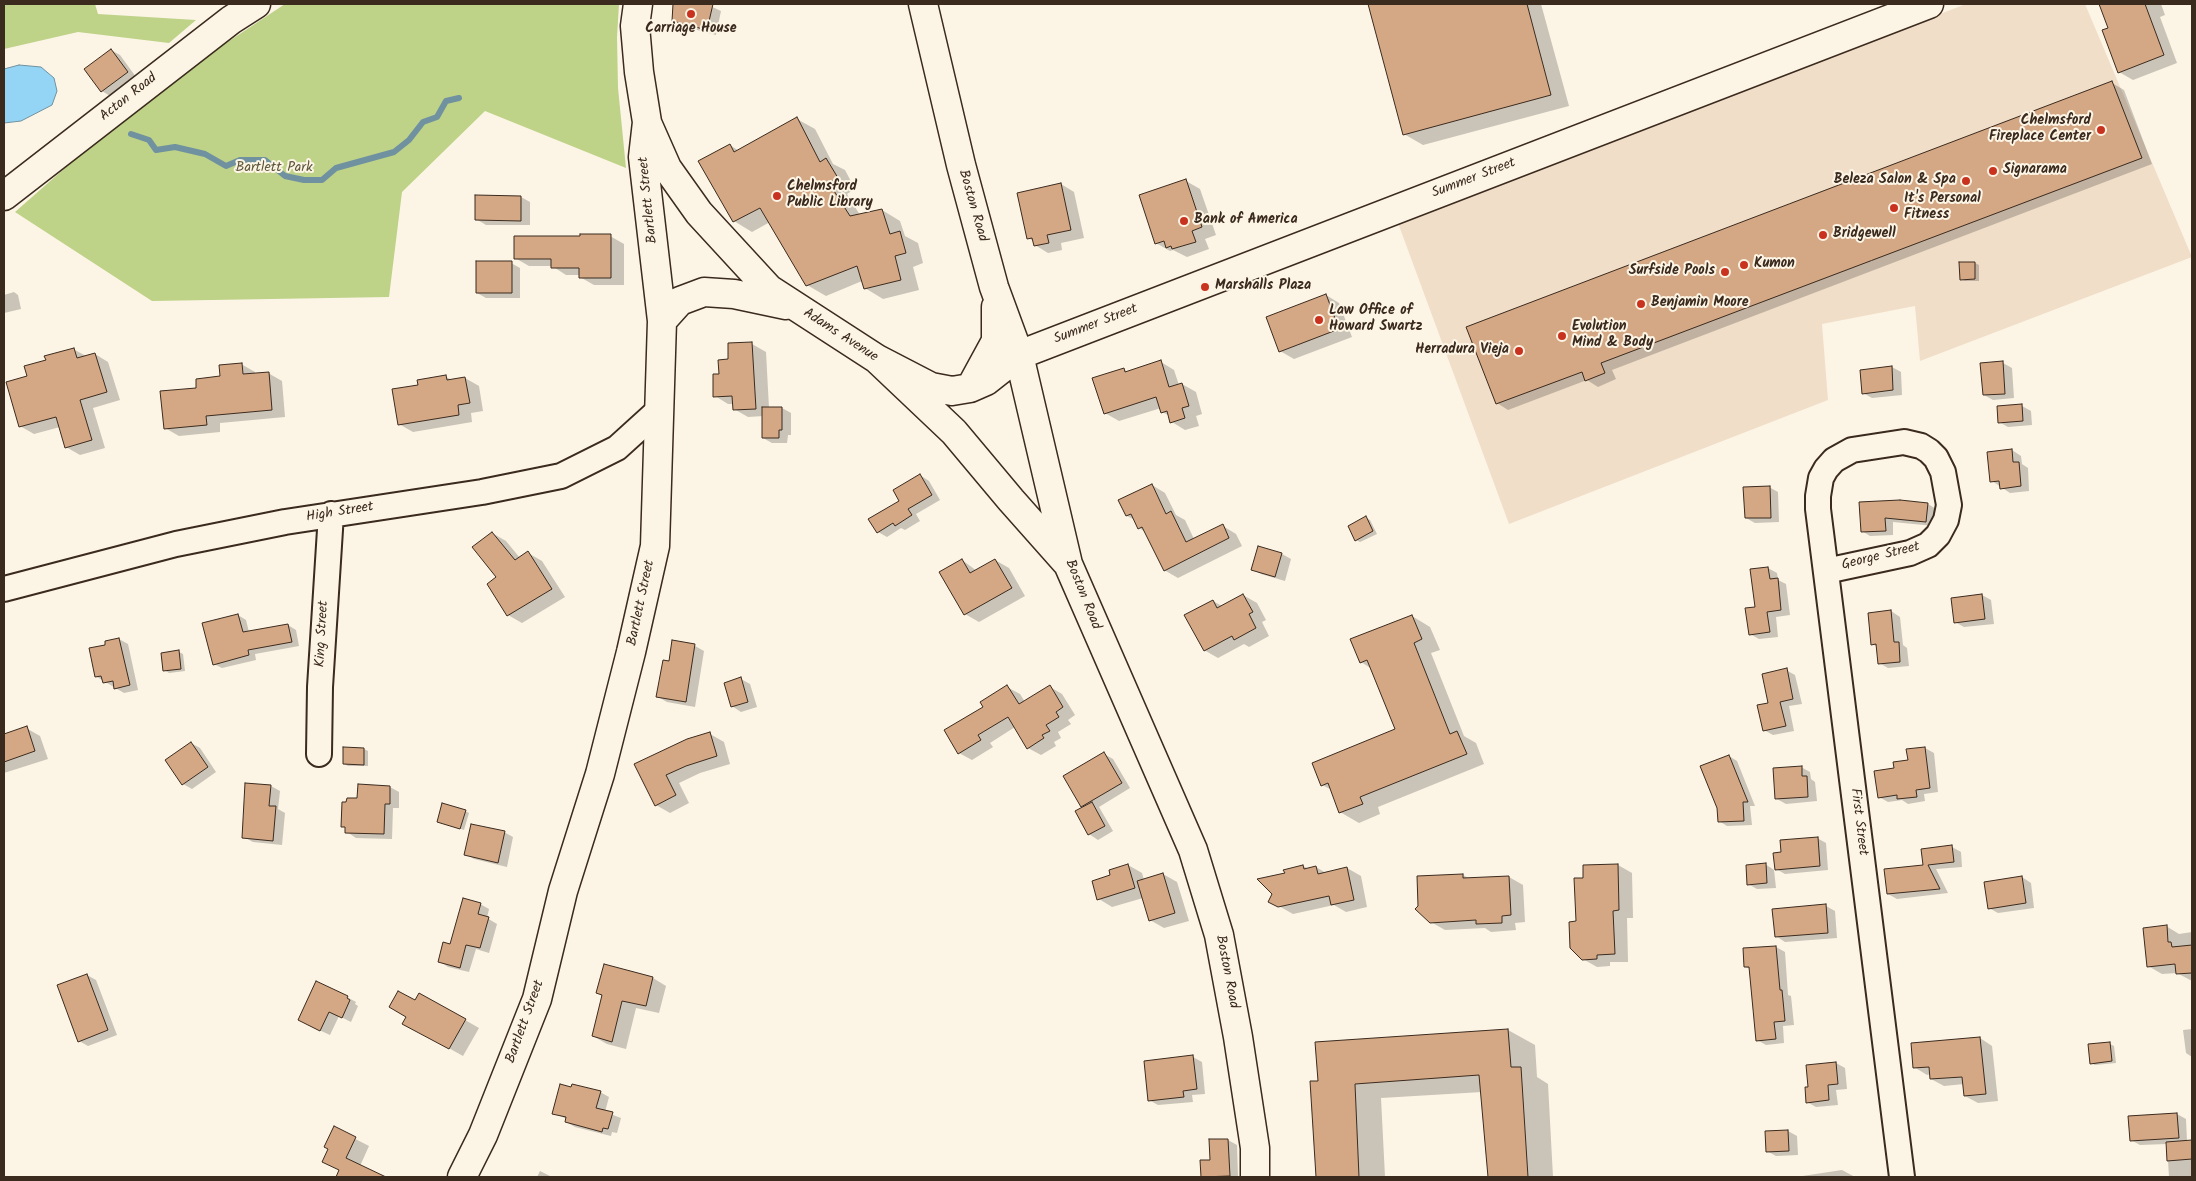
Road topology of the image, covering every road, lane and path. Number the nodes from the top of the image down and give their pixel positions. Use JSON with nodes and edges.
{"nodes":[{"id":1,"x":256,"y":4,"type":"edge"},
{"id":2,"x":638,"y":4,"type":"edge"},
{"id":3,"x":923,"y":4,"type":"edge"},
{"id":4,"x":1929,"y":4,"type":"edge"},
{"id":5,"x":646,"y":122,"type":"junction"},
{"id":6,"x":4,"y":196,"type":"edge"},
{"id":7,"x":994,"y":287,"type":"junction"},
{"id":8,"x":793,"y":307,"type":"junction"},
{"id":9,"x":662,"y":321,"type":"junction"},
{"id":10,"x":1018,"y":355,"type":"junction"},
{"id":11,"x":877,"y":359,"type":"junction"},
{"id":12,"x":970,"y":388,"type":"junction"},
{"id":13,"x":660,"y":409,"type":"junction"},
{"id":14,"x":1826,"y":469,"type":"joint"},
{"id":15,"x":330,"y":514,"type":"junction"},
{"id":16,"x":1068,"y":564,"type":"junction"},
{"id":17,"x":1826,"y":571,"type":"junction"},
{"id":18,"x":4,"y":589,"type":"edge"},
{"id":19,"x":319,"y":754,"type":"dead end"},
{"id":20,"x":462,"y":1177,"type":"edge"},
{"id":21,"x":1255,"y":1177,"type":"edge"},
{"id":22,"x":1902,"y":1177,"type":"edge"}],
"edges":[{"from":1,"to":6,"type":"main road","name":"Acton Road"},
{"from":2,"to":5,"type":"main road","name":"Bartlett Street"},
{"from":3,"to":7,"type":"main road","name":"Boston Road"},
{"from":4,"to":10,"type":"main road","name":"Summer Street"},
{"from":5,"to":8,"type":"main road","name":"Adams Avenue"},
{"from":5,"to":9,"type":"main road","name":"Bartlett Street"},
{"from":7,"to":10,"type":"main road","name":"Boston Road"},
{"from":7,"to":12,"type":"main road"},
{"from":8,"to":9,"type":"main road"},
{"from":8,"to":11,"type":"main road","name":"Adams Avenue"},
{"from":9,"to":13,"type":"main road","name":"Bartlett Street"},
{"from":10,"to":12,"type":"main road","name":"Summer Street"},
{"from":10,"to":16,"type":"main road","name":"Boston Road"},
{"from":11,"to":12,"type":"main road"},
{"from":11,"to":16,"type":"main road","name":"Adams Avenue"},
{"from":13,"to":15,"type":"street","name":"High Street"},
{"from":13,"to":20,"type":"main road","name":"Bartlett Street"},
{"from":14,"to":17,"type":"street","name":"First Street"},
{"from":14,"to":17,"type":"street","name":"George Street"},
{"from":15,"to":18,"type":"street","name":"High Street"},
{"from":15,"to":19,"type":"street","name":"King Street"},
{"from":16,"to":21,"type":"main road","name":"Boston Road"},
{"from":17,"to":22,"type":"street","name":"First Street"}]}
